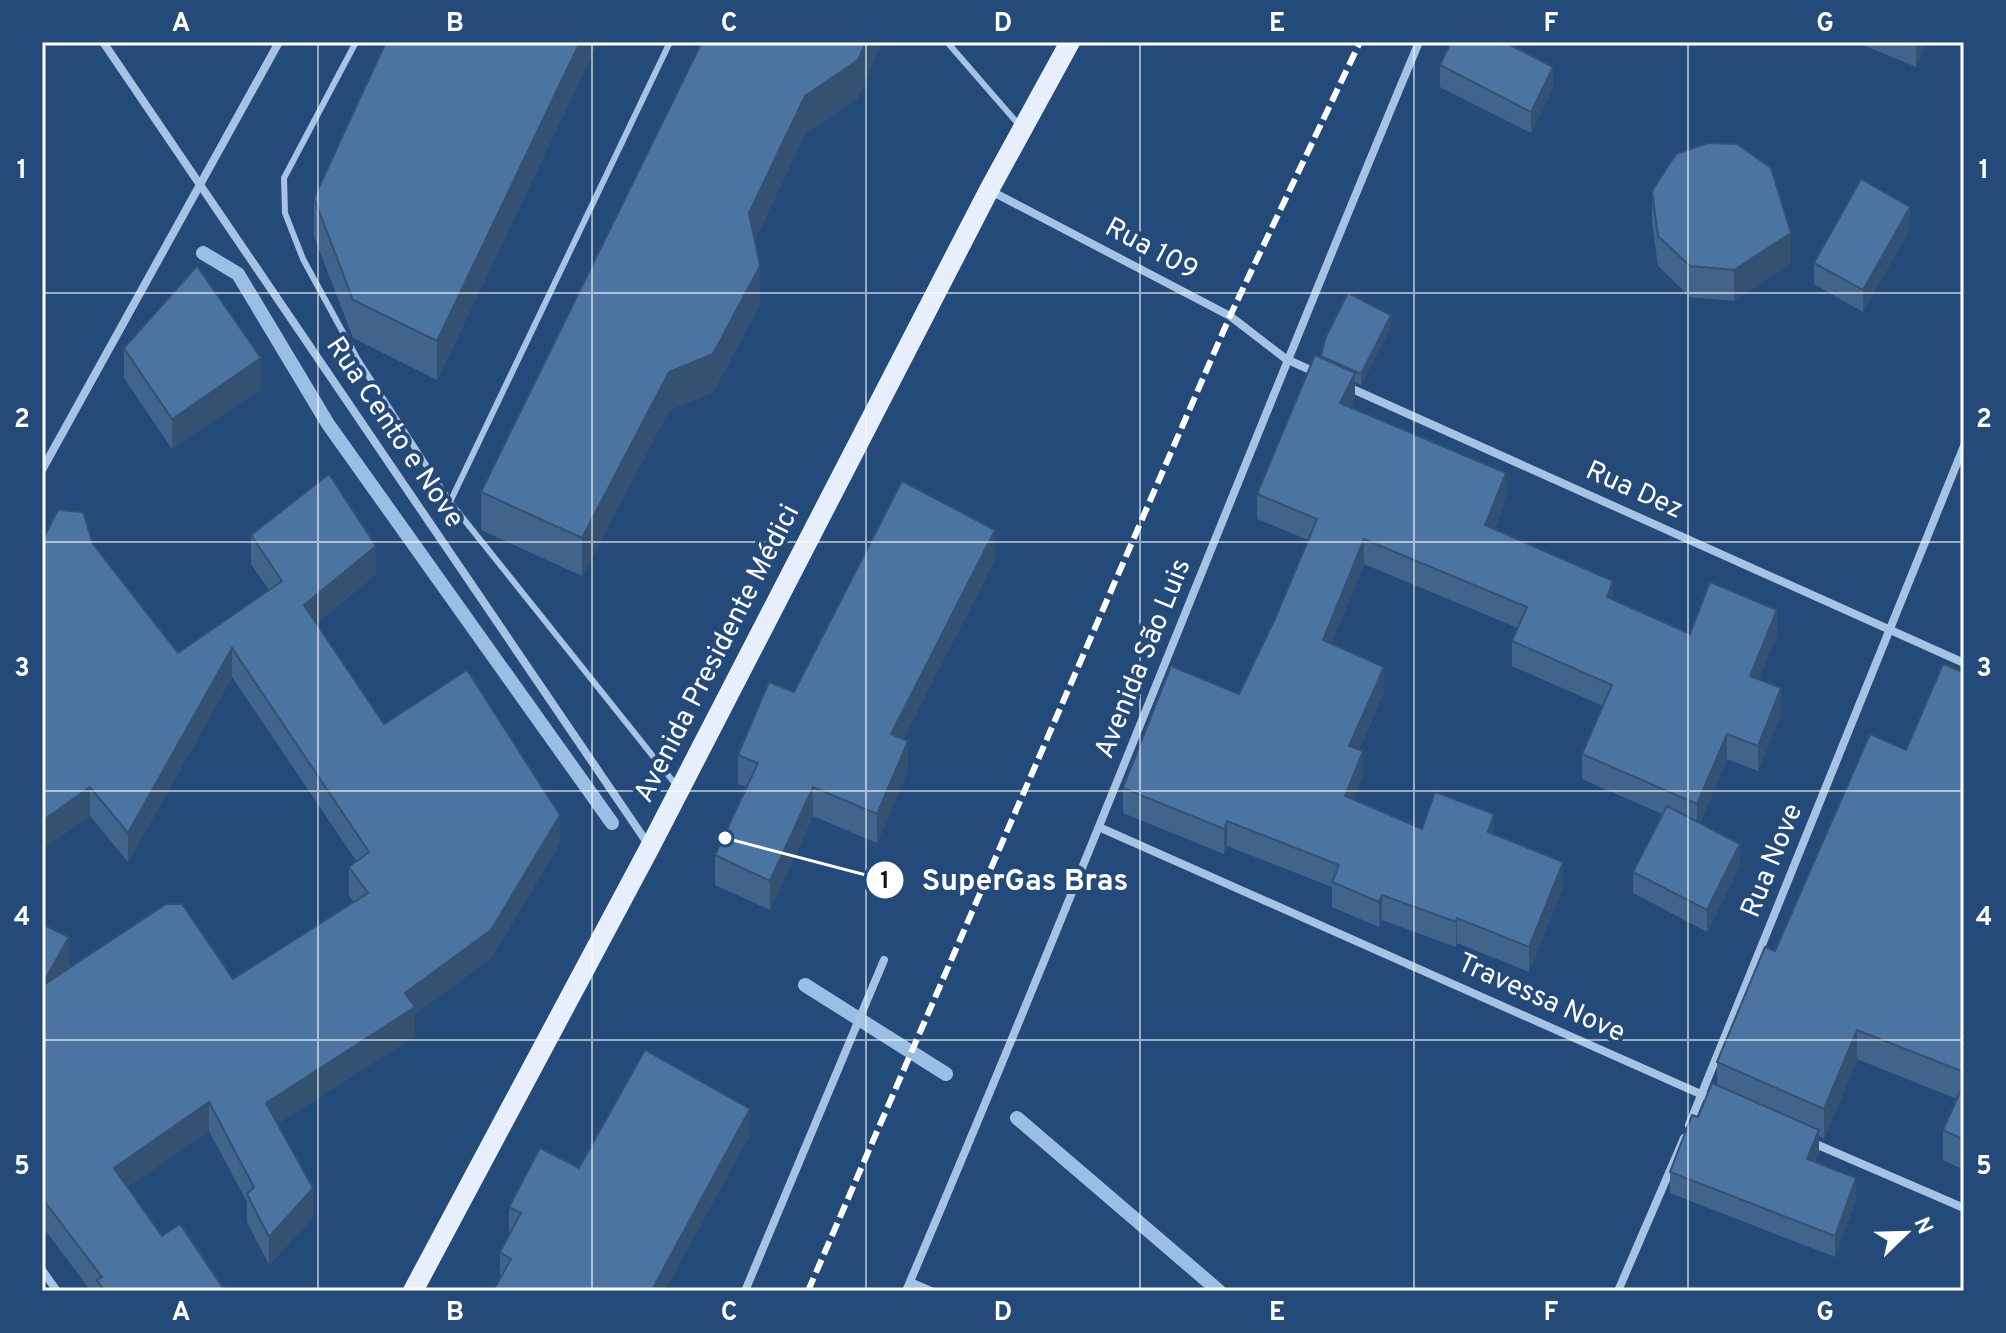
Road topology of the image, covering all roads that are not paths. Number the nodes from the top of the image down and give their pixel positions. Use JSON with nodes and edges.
{"nodes":[{"id":1,"x":103,"y":42,"type":"edge"},
{"id":2,"x":279,"y":42,"type":"edge"},
{"id":3,"x":356,"y":42,"type":"edge"},
{"id":4,"x":670,"y":42,"type":"edge"},
{"id":5,"x":947,"y":42,"type":"edge"},
{"id":6,"x":1070,"y":42,"type":"edge"},
{"id":7,"x":1419,"y":42,"type":"edge"},
{"id":8,"x":1022,"y":129,"type":"junction"},
{"id":9,"x":198,"y":184,"type":"junction"},
{"id":10,"x":989,"y":190,"type":"junction"},
{"id":11,"x":1286,"y":359,"type":"junction"},
{"id":12,"x":1330,"y":378,"type":"edge"},
{"id":13,"x":1344,"y":385,"type":"edge"},
{"id":14,"x":1964,"y":446,"type":"edge"},
{"id":15,"x":42,"y":470,"type":"edge"},
{"id":16,"x":450,"y":502,"type":"junction"},
{"id":17,"x":1890,"y":629,"type":"junction"},
{"id":18,"x":1964,"y":663,"type":"edge"},
{"id":19,"x":680,"y":790,"type":"junction"},
{"id":20,"x":1101,"y":828,"type":"junction"},
{"id":21,"x":650,"y":847,"type":"junction"},
{"id":22,"x":884,"y":960,"type":"dead end"},
{"id":23,"x":1702,"y":1095,"type":"junction"},
{"id":24,"x":1731,"y":1108,"type":"edge"},
{"id":25,"x":1804,"y":1139,"type":"edge"},
{"id":26,"x":1964,"y":1208,"type":"edge"},
{"id":27,"x":42,"y":1270,"type":"edge"},
{"id":28,"x":910,"y":1282,"type":"junction"},
{"id":29,"x":57,"y":1291,"type":"edge"},
{"id":30,"x":413,"y":1291,"type":"edge"},
{"id":31,"x":745,"y":1291,"type":"edge"},
{"id":32,"x":906,"y":1291,"type":"edge"},
{"id":33,"x":931,"y":1291,"type":"edge"},
{"id":34,"x":1618,"y":1291,"type":"edge"}],
"edges":[{"from":1,"to":9,"type":"street","name":"Rua Cento e Nove"},
{"from":2,"to":9,"type":"street"},
{"from":3,"to":16,"type":"lane"},
{"from":4,"to":16,"type":"lane"},
{"from":5,"to":8,"type":"lane"},
{"from":6,"to":8,"type":"main road","name":"Avenida Presidente Médici"},
{"from":7,"to":11,"type":"street","name":"Avenida São Luis"},
{"from":8,"to":10,"type":"main road","name":"Avenida Presidente Médici"},
{"from":9,"to":15,"type":"street"},
{"from":9,"to":21,"type":"street","name":"Rua Cento e Nove"},
{"from":10,"to":11,"type":"street","name":"Rua 109"},
{"from":10,"to":19,"type":"main road","name":"Avenida Presidente Médici"},
{"from":11,"to":12,"type":"street"},
{"from":11,"to":20,"type":"street","name":"Avenida São Luis"},
{"from":13,"to":17,"type":"street","name":"Rua Dez"},
{"from":14,"to":17,"type":"street","name":"Rua Nove"},
{"from":16,"to":19,"type":"lane"},
{"from":17,"to":18,"type":"street","name":"Rua Dez"},
{"from":17,"to":23,"type":"street","name":"Rua Nove"},
{"from":19,"to":21,"type":"main road","name":"Avenida Presidente Médici"},
{"from":20,"to":23,"type":"street","name":"Travessa Nove"},
{"from":20,"to":28,"type":"street","name":"Avenida São Luis"},
{"from":21,"to":30,"type":"main road","name":"Avenida Presidente Médici"},
{"from":22,"to":31,"type":"street"},
{"from":23,"to":24,"type":"street","name":"Travessa Nove"},
{"from":23,"to":34,"type":"street","name":"Rua Nove"},
{"from":25,"to":26,"type":"street"},
{"from":27,"to":29,"type":"street"},
{"from":28,"to":32,"type":"street","name":"Avenida São Luis"},
{"from":28,"to":33,"type":"street"}]}
